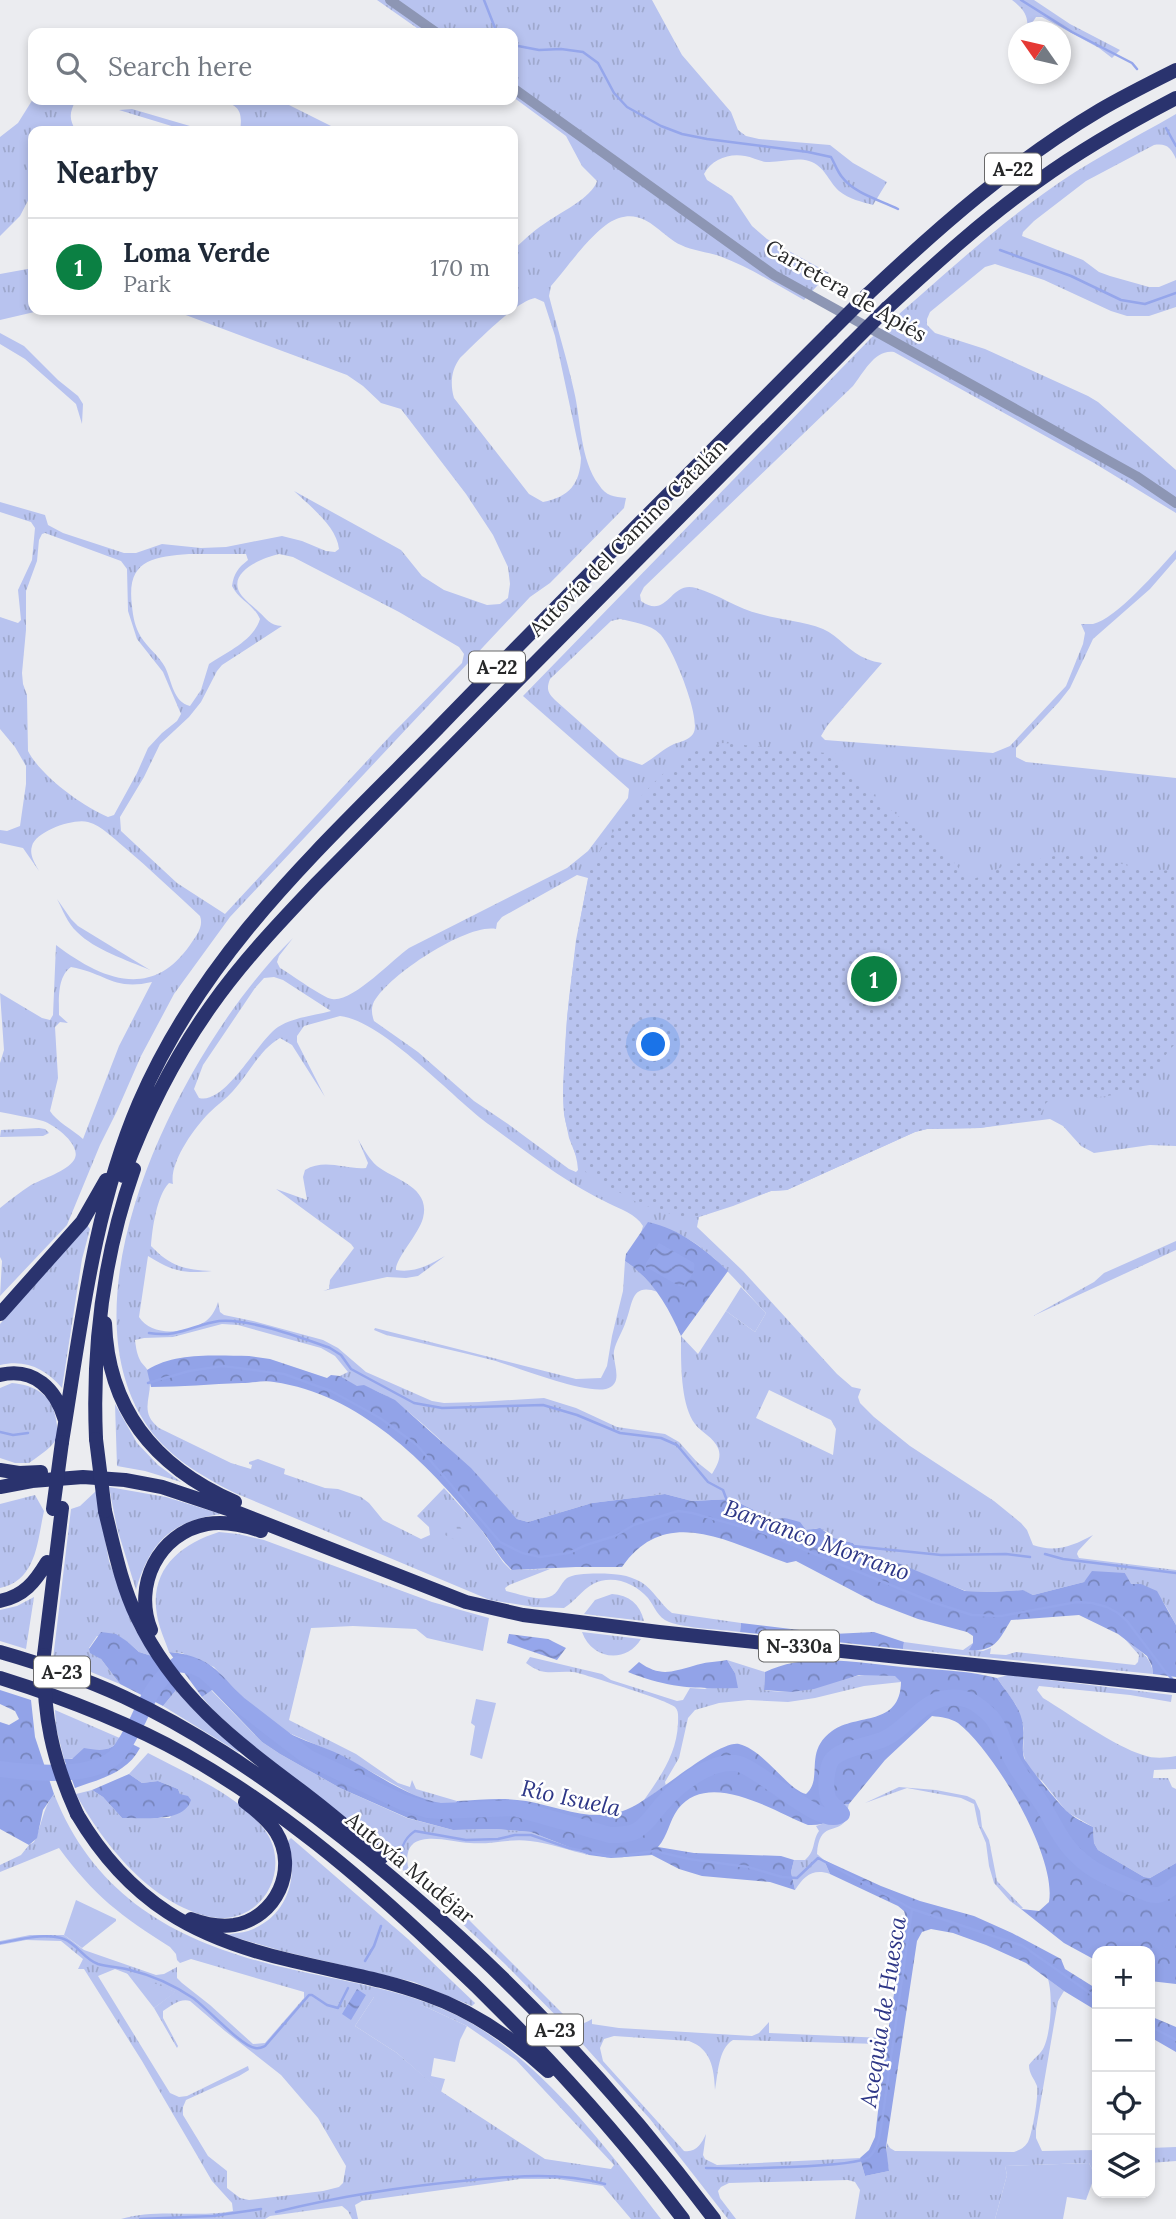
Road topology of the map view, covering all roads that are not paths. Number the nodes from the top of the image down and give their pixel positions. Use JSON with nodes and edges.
{"nodes":[{"id":1,"x":390,"y":0,"type":"edge"},
{"id":2,"x":430,"y":28,"type":"edge"},
{"id":3,"x":1176,"y":70,"type":"edge"},
{"id":4,"x":518,"y":92,"type":"edge"},
{"id":5,"x":1176,"y":98,"type":"edge"},
{"id":6,"x":1176,"y":503,"type":"edge"},
{"id":7,"x":316,"y":884,"type":"junction"},
{"id":8,"x":128,"y":1149,"type":"junction"},
{"id":9,"x":106,"y":1273,"type":"junction"},
{"id":10,"x":0,"y":1314,"type":"edge"},
{"id":11,"x":0,"y":1375,"type":"edge"},
{"id":12,"x":65,"y":1422,"type":"junction"},
{"id":13,"x":66,"y":1442,"type":"junction"},
{"id":14,"x":0,"y":1470,"type":"edge"},
{"id":15,"x":83,"y":1477,"type":"junction"},
{"id":16,"x":0,"y":1487,"type":"edge"},
{"id":17,"x":57,"y":1508,"type":"junction"},
{"id":18,"x":265,"y":1523,"type":"junction"},
{"id":19,"x":303,"y":1538,"type":"junction"},
{"id":20,"x":47,"y":1562,"type":"junction"},
{"id":21,"x":0,"y":1601,"type":"edge"},
{"id":22,"x":152,"y":1645,"type":"junction"},
{"id":23,"x":0,"y":1652,"type":"edge"},
{"id":24,"x":44,"y":1655,"type":"junction"},
{"id":25,"x":0,"y":1678,"type":"edge"},
{"id":26,"x":1176,"y":1686,"type":"edge"},
{"id":27,"x":184,"y":1754,"type":"junction"},
{"id":28,"x":125,"y":1877,"type":"junction"},
{"id":29,"x":450,"y":1928,"type":"junction"},
{"id":30,"x":619,"y":2138,"type":"junction"},
{"id":31,"x":683,"y":2219,"type":"edge"},
{"id":32,"x":714,"y":2219,"type":"edge"}],
"edges":[{"from":1,"to":2,"type":"street"},
{"from":3,"to":8,"type":"highway","name":"Autovía del Camino Catalán","number":"A-22","bridge":true},
{"from":4,"to":6,"type":"street","name":"Carretera de Apiés"},
{"from":5,"to":7,"type":"highway","name":"Autovía del Camino Catalán","number":"A-22","bridge":true},
{"from":7,"to":8,"type":"highway","name":"Autovía del Camino Catalán","number":"A-22"},
{"from":7,"to":9,"type":"highway"},
{"from":8,"to":10,"type":"highway"},
{"from":8,"to":12,"type":"highway"},
{"from":8,"to":13,"type":"highway"},
{"from":9,"to":18,"type":"highway"},
{"from":9,"to":22,"type":"highway","bridge":true},
{"from":11,"to":12,"type":"highway"},
{"from":12,"to":13,"type":"highway"},
{"from":13,"to":17,"type":"highway","bridge":true},
{"from":14,"to":15,"type":"highway"},
{"from":15,"to":16,"type":"highway"},
{"from":15,"to":18,"type":"highway"},
{"from":17,"to":20,"type":"highway"},
{"from":17,"to":24,"type":"highway"},
{"from":18,"to":19,"type":"highway"},
{"from":19,"to":22,"type":"highway"},
{"from":19,"to":26,"type":"highway","number":"N-330a"},
{"from":20,"to":21,"type":"highway"},
{"from":20,"to":24,"type":"highway"},
{"from":22,"to":29,"type":"highway"},
{"from":23,"to":29,"type":"highway","name":"Autovía Mudéjar","number":"A-23"},
{"from":24,"to":28,"type":"highway","bridge":true},
{"from":25,"to":27,"type":"highway","name":"Autovía Mudéjar","number":"A-23"},
{"from":27,"to":28,"type":"highway"},
{"from":27,"to":30,"type":"highway","name":"Autovía Mudéjar","number":"A-23"},
{"from":28,"to":30,"type":"highway"},
{"from":29,"to":32,"type":"highway","name":"Autovía Mudéjar","number":"A-23"},
{"from":30,"to":31,"type":"highway","name":"Autovía Mudéjar","number":"A-23"}]}
